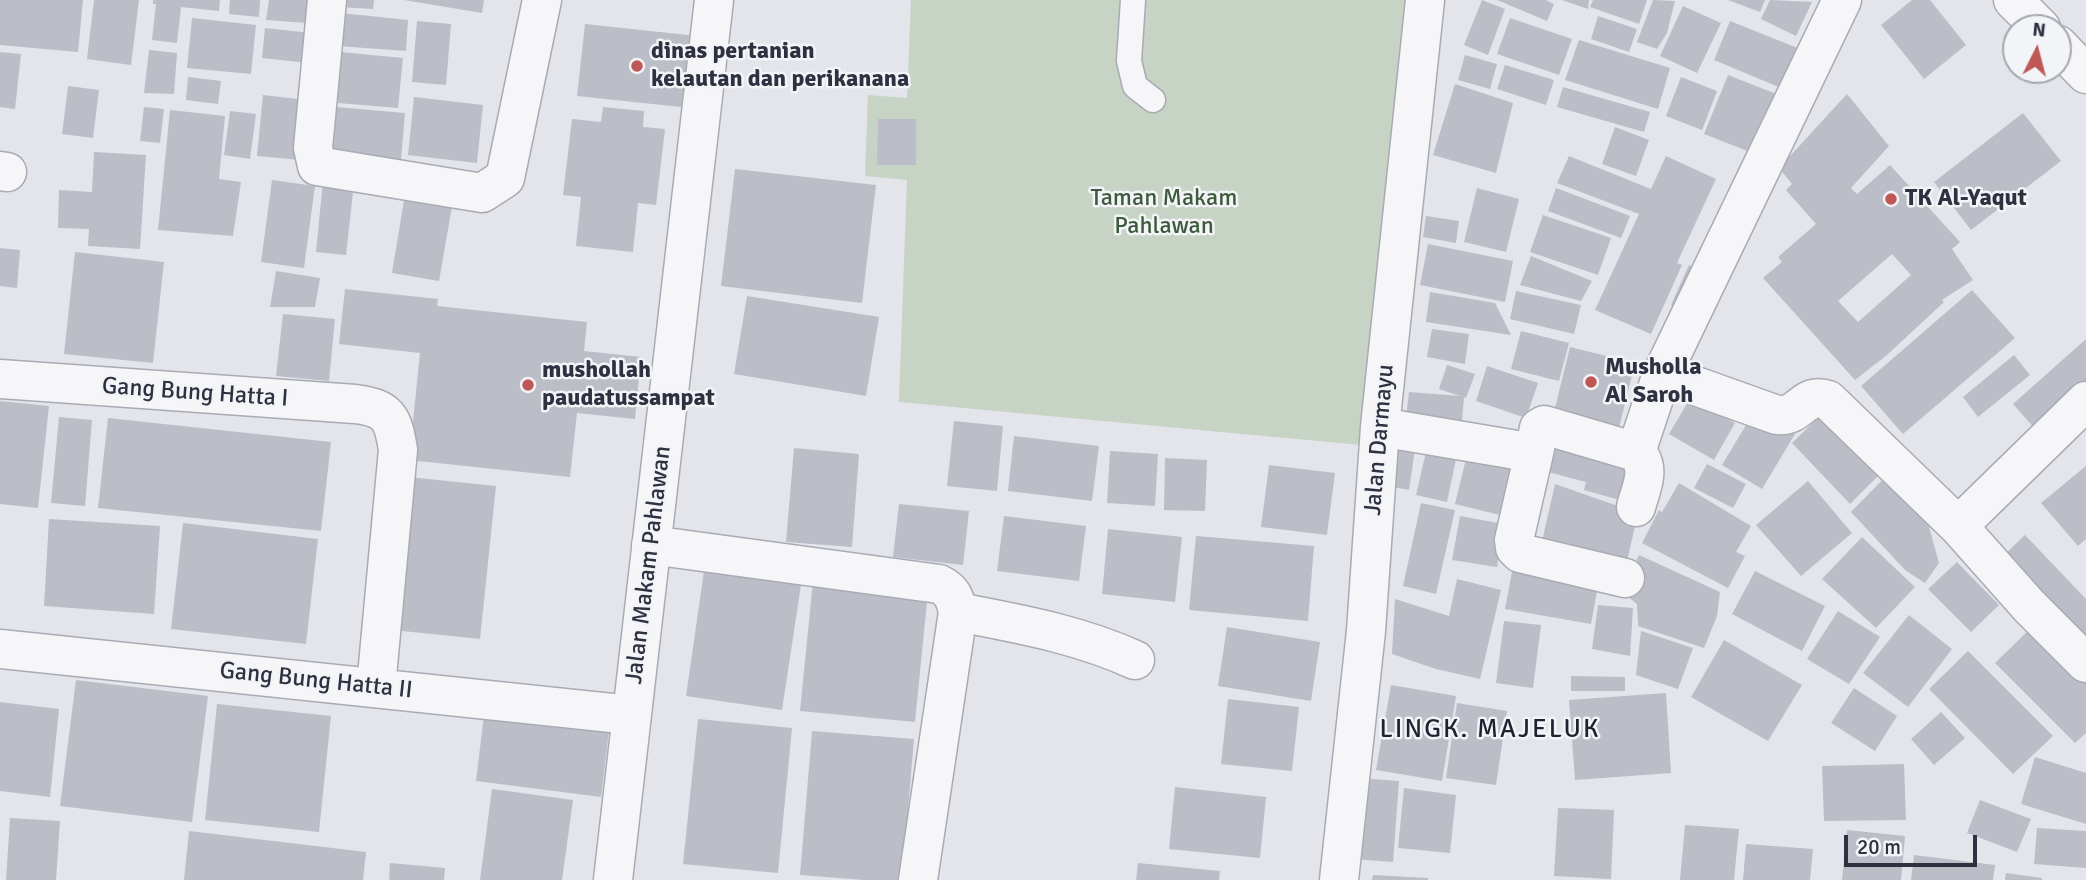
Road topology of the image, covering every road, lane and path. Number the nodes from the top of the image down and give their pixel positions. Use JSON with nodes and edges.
{"nodes":[{"id":1,"x":327,"y":0,"type":"edge"},
{"id":2,"x":542,"y":0,"type":"edge"},
{"id":3,"x":714,"y":0,"type":"edge"},
{"id":4,"x":1133,"y":0,"type":"edge"},
{"id":5,"x":1425,"y":0,"type":"edge"},
{"id":6,"x":1842,"y":0,"type":"edge"},
{"id":7,"x":2013,"y":0,"type":"edge"},
{"id":8,"x":2027,"y":14,"type":"edge"},
{"id":9,"x":2072,"y":60,"type":"edge"},
{"id":10,"x":2086,"y":74,"type":"edge"},
{"id":11,"x":1153,"y":100,"type":"dead end"},
{"id":12,"x":1662,"y":374,"type":"junction"},
{"id":13,"x":0,"y":379,"type":"edge"},
{"id":14,"x":2086,"y":401,"type":"edge"},
{"id":15,"x":1380,"y":427,"type":"junction"},
{"id":16,"x":1636,"y":452,"type":"junction"},
{"id":17,"x":1534,"y":453,"type":"junction"},
{"id":18,"x":1636,"y":507,"type":"dead end"},
{"id":19,"x":1958,"y":526,"type":"junction"},
{"id":20,"x":651,"y":545,"type":"junction"},
{"id":21,"x":1625,"y":578,"type":"dead end"},
{"id":22,"x":958,"y":612,"type":"junction"},
{"id":23,"x":0,"y":649,"type":"edge"},
{"id":24,"x":1135,"y":660,"type":"dead end"},
{"id":25,"x":2086,"y":663,"type":"edge"},
{"id":26,"x":376,"y":687,"type":"junction"},
{"id":27,"x":631,"y":715,"type":"junction"},
{"id":28,"x":613,"y":880,"type":"edge"},
{"id":29,"x":918,"y":880,"type":"edge"},
{"id":30,"x":1339,"y":880,"type":"edge"}],
"edges":[{"from":1,"to":2,"type":"street"},
{"from":3,"to":20,"type":"street","name":"Jalan Makam Pahlawan"},
{"from":4,"to":11,"type":"lane"},
{"from":5,"to":15,"type":"street","name":"Jalan Darmayu"},
{"from":6,"to":12,"type":"street"},
{"from":7,"to":8,"type":"street"},
{"from":9,"to":10,"type":"street"},
{"from":12,"to":16,"type":"street"},
{"from":12,"to":19,"type":"street"},
{"from":13,"to":26,"type":"street","name":"Gang Bung Hatta I"},
{"from":14,"to":19,"type":"street"},
{"from":15,"to":17,"type":"street"},
{"from":15,"to":30,"type":"street","name":"Jalan Darmayu"},
{"from":16,"to":17,"type":"street"},
{"from":16,"to":18,"type":"street"},
{"from":17,"to":21,"type":"street"},
{"from":19,"to":25,"type":"street"},
{"from":20,"to":22,"type":"street"},
{"from":20,"to":27,"type":"street","name":"Jalan Makam Pahlawan"},
{"from":22,"to":24,"type":"street"},
{"from":22,"to":29,"type":"street"},
{"from":23,"to":26,"type":"street","name":"Gang Bung Hatta II"},
{"from":26,"to":27,"type":"street","name":"Gang Bung Hatta II"},
{"from":27,"to":28,"type":"street","name":"Jalan Makam Pahlawan"}]}
